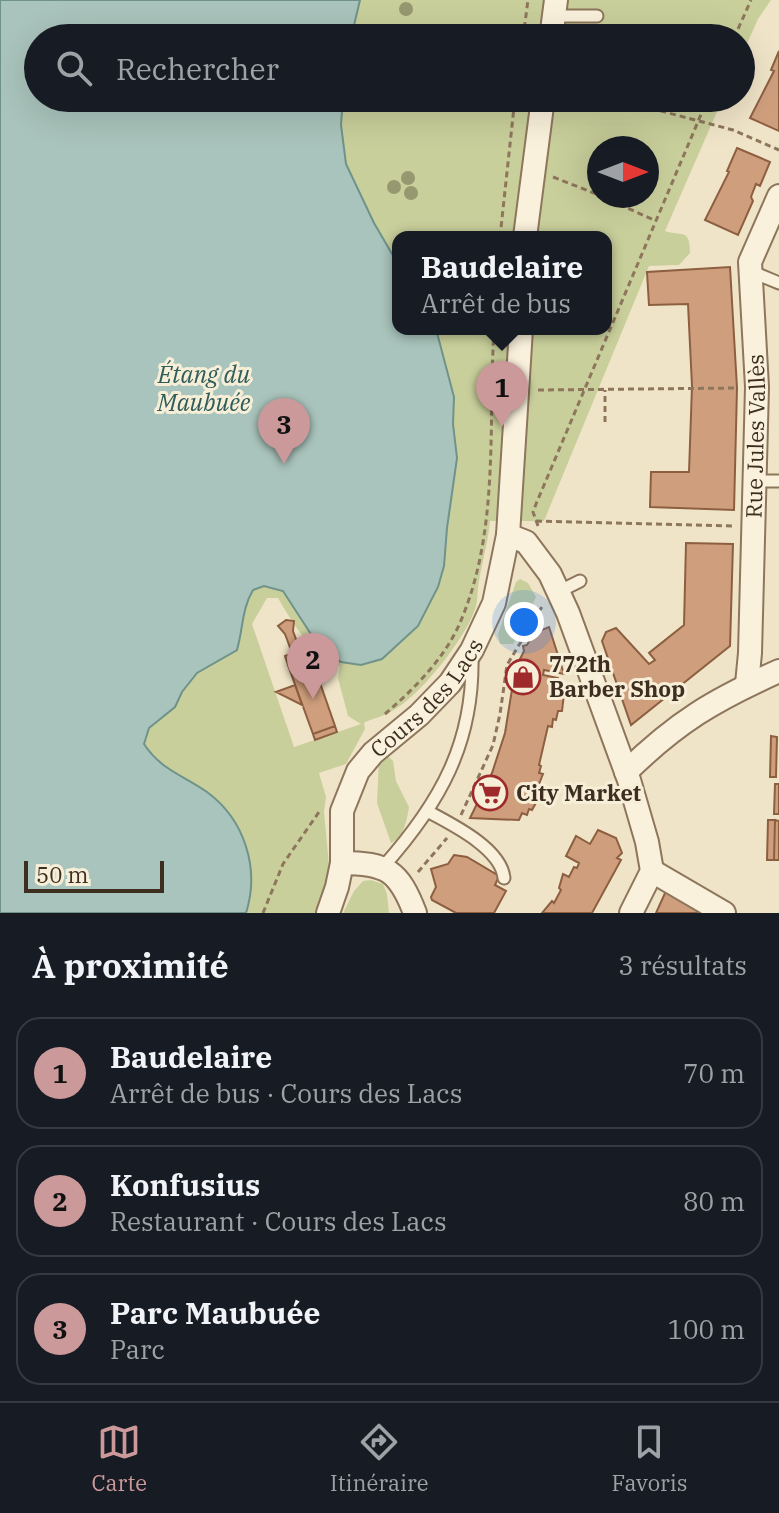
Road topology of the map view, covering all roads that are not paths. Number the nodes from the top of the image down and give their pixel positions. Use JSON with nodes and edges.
{"nodes":[{"id":1,"x":597,"y":16,"type":"dead end"},
{"id":2,"x":554,"y":18,"type":"edge"},
{"id":3,"x":541,"y":112,"type":"edge"},
{"id":4,"x":779,"y":196,"type":"edge"},
{"id":5,"x":526,"y":231,"type":"edge"},
{"id":6,"x":750,"y":271,"type":"junction"},
{"id":7,"x":779,"y":283,"type":"edge"},
{"id":8,"x":521,"y":335,"type":"edge"},
{"id":9,"x":754,"y":481,"type":"junction"},
{"id":10,"x":779,"y":481,"type":"edge"},
{"id":11,"x":508,"y":535,"type":"junction"},
{"id":12,"x":580,"y":581,"type":"dead end"},
{"id":13,"x":550,"y":598,"type":"junction"},
{"id":14,"x":472,"y":650,"type":"junction"},
{"id":15,"x":779,"y":671,"type":"edge"},
{"id":16,"x":747,"y":684,"type":"junction"},
{"id":17,"x":626,"y":772,"type":"junction"},
{"id":18,"x":427,"y":811,"type":"junction"},
{"id":19,"x":342,"y":863,"type":"junction"},
{"id":20,"x":383,"y":867,"type":"junction"},
{"id":21,"x":652,"y":871,"type":"junction"},
{"id":22,"x":504,"y":878,"type":"dead end"},
{"id":23,"x":328,"y":913,"type":"edge"},
{"id":24,"x":415,"y":913,"type":"edge"},
{"id":25,"x":631,"y":913,"type":"edge"},
{"id":26,"x":724,"y":913,"type":"edge"}],
"edges":[{"from":1,"to":2,"type":"lane"},
{"from":3,"to":5,"type":"street"},
{"from":4,"to":6,"type":"street","name":"Rue Jules Vallès"},
{"from":6,"to":7,"type":"lane"},
{"from":6,"to":9,"type":"street","name":"Rue Jules Vallès"},
{"from":8,"to":11,"type":"street","name":"Cours des Lacs"},
{"from":9,"to":10,"type":"lane"},
{"from":9,"to":16,"type":"street","name":"Rue Jules Vallès"},
{"from":11,"to":13,"type":"street"},
{"from":11,"to":14,"type":"street","name":"Cours des Lacs"},
{"from":12,"to":13,"type":"lane"},
{"from":13,"to":17,"type":"street"},
{"from":14,"to":18,"type":"lane"},
{"from":14,"to":19,"type":"street","name":"Cours des Lacs"},
{"from":15,"to":16,"type":"street"},
{"from":16,"to":17,"type":"street"},
{"from":17,"to":21,"type":"street"},
{"from":18,"to":20,"type":"lane"},
{"from":18,"to":22,"type":"lane"},
{"from":19,"to":20,"type":"street"},
{"from":19,"to":23,"type":"street","name":"Cours des Lacs"},
{"from":20,"to":24,"type":"street"},
{"from":21,"to":25,"type":"street"},
{"from":21,"to":26,"type":"street"}]}
